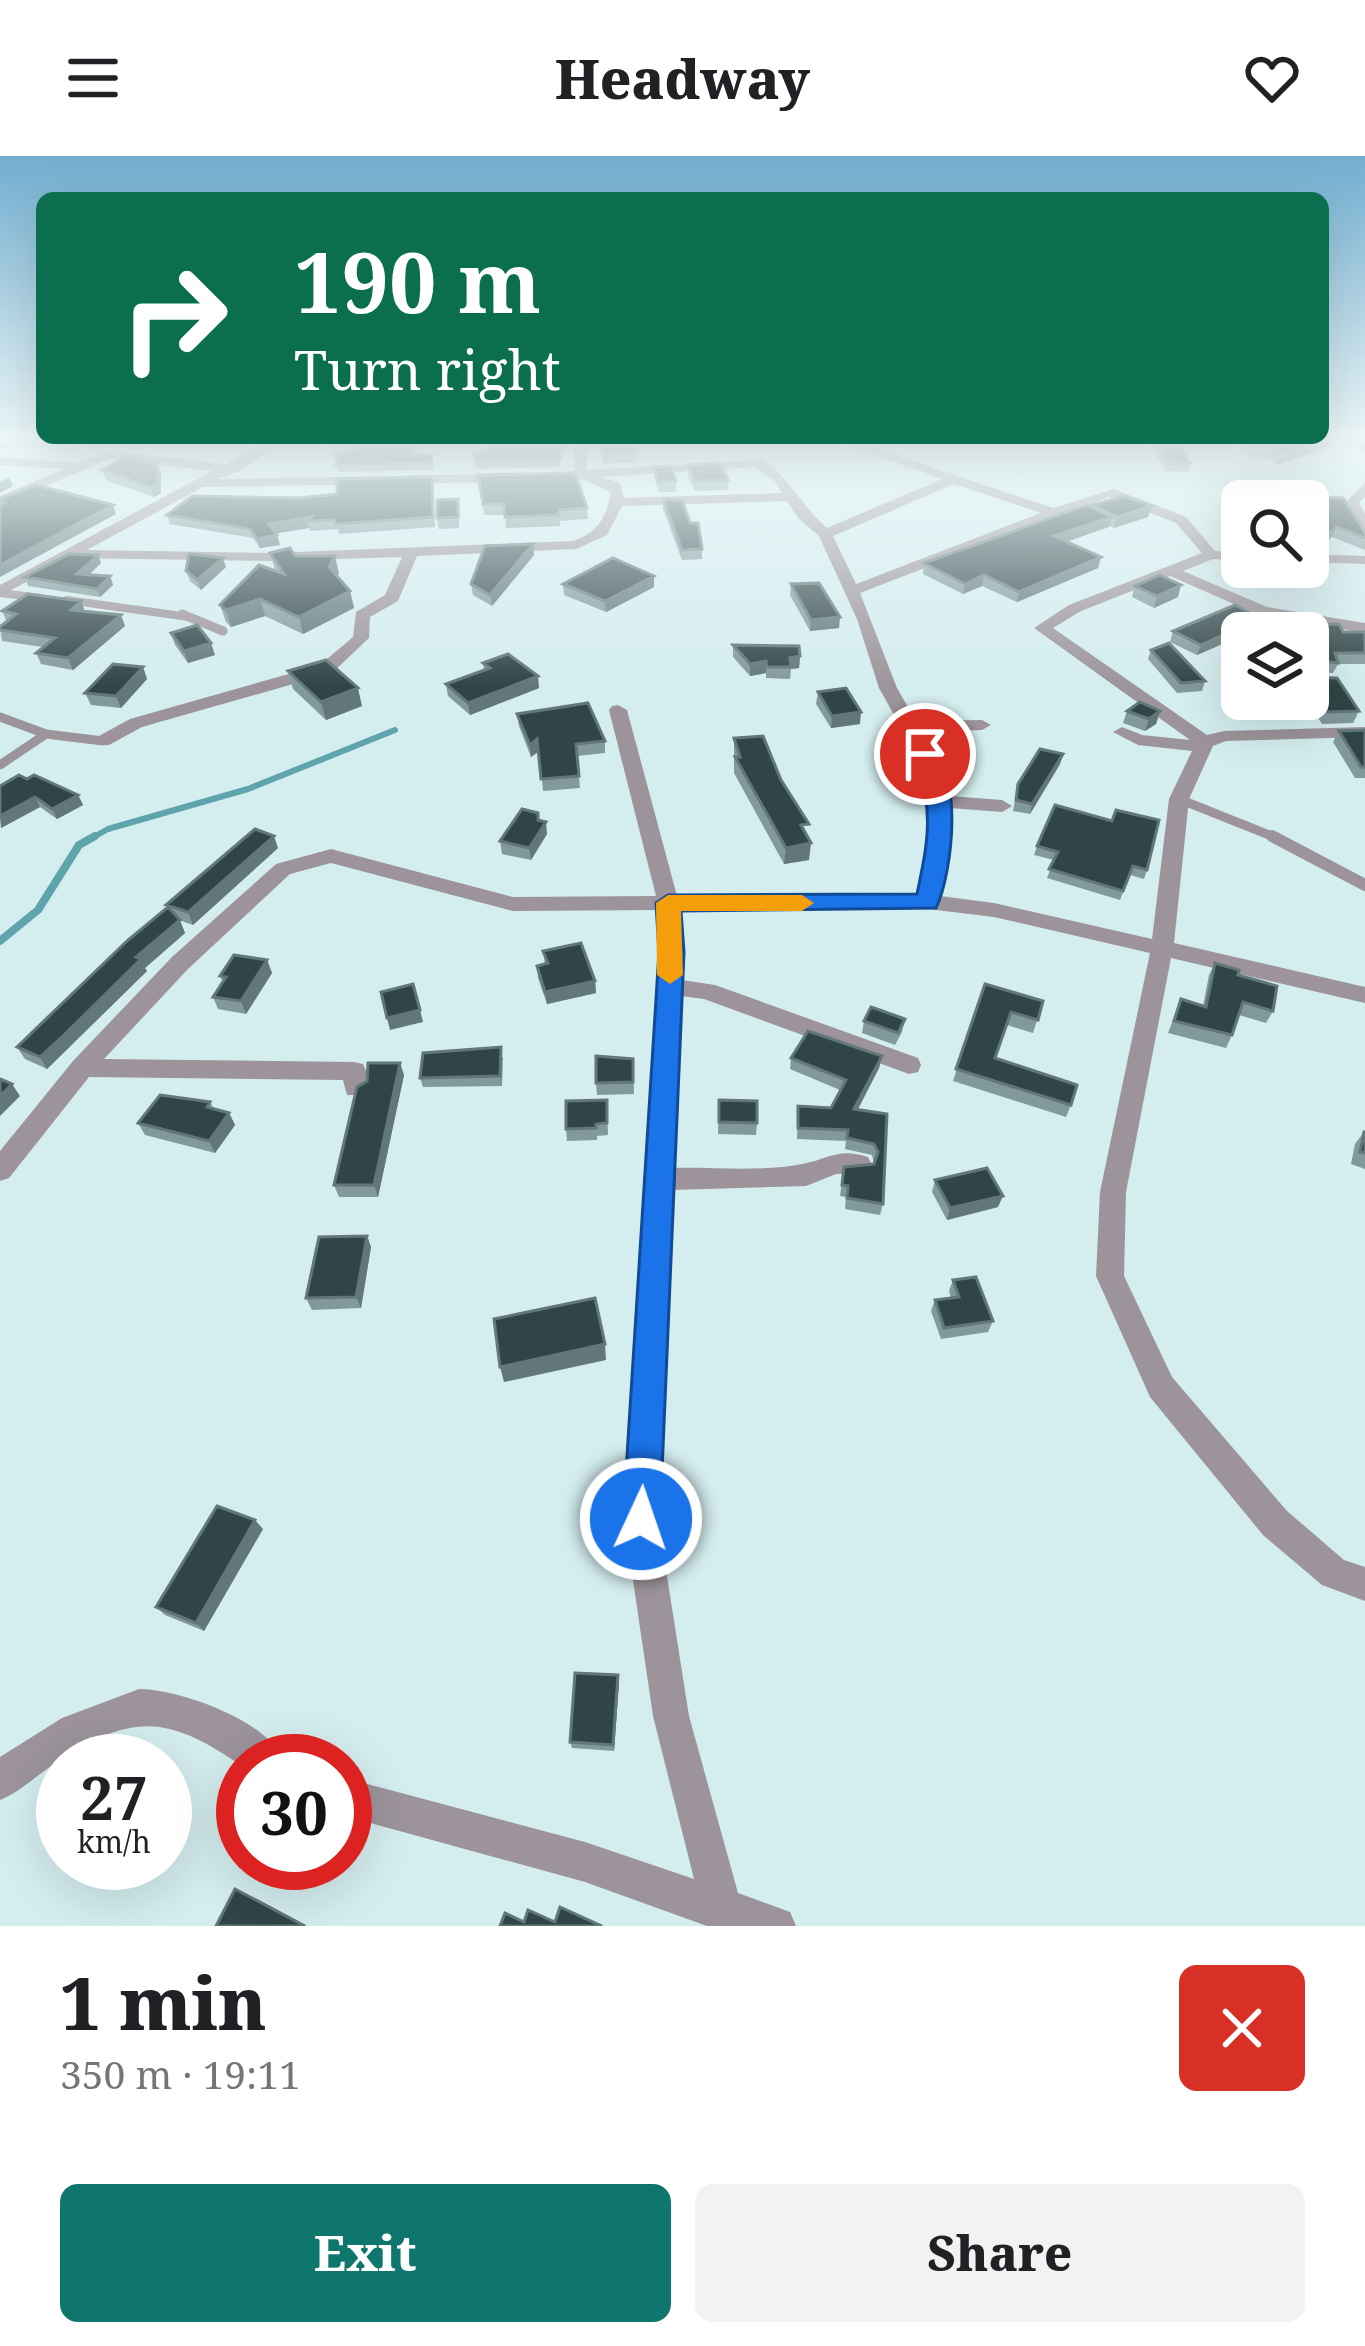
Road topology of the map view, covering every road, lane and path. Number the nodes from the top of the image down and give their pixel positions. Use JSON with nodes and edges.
{"nodes":[{"id":1,"x":130,"y":522,"type":"edge"},
{"id":2,"x":609,"y":522,"type":"edge"},
{"id":3,"x":814,"y":522,"type":"edge"},
{"id":4,"x":855,"y":522,"type":"edge"},
{"id":5,"x":1026,"y":522,"type":"edge"},
{"id":6,"x":1182,"y":522,"type":"edge"},
{"id":7,"x":826,"y":534,"type":"junction"},
{"id":8,"x":411,"y":552,"type":"junction"},
{"id":9,"x":67,"y":554,"type":"junction"},
{"id":10,"x":1211,"y":555,"type":"junction"},
{"id":11,"x":1221,"y":555,"type":"edge"},
{"id":12,"x":1329,"y":559,"type":"edge"},
{"id":13,"x":1365,"y":560,"type":"edge"},
{"id":14,"x":1173,"y":572,"type":"junction"},
{"id":15,"x":851,"y":591,"type":"junction"},
{"id":16,"x":0,"y":592,"type":"edge"},
{"id":17,"x":1365,"y":628,"type":"edge"},
{"id":18,"x":224,"y":632,"type":"dead end"},
{"id":19,"x":618,"y":710,"type":"dead end"},
{"id":20,"x":0,"y":717,"type":"edge"},
{"id":21,"x":982,"y":725,"type":"dead end"},
{"id":22,"x":910,"y":727,"type":"junction"},
{"id":23,"x":1122,"y":732,"type":"dead end"},
{"id":24,"x":1365,"y":732,"type":"edge"},
{"id":25,"x":46,"y":734,"type":"junction"},
{"id":26,"x":103,"y":741,"type":"joint"},
{"id":27,"x":1204,"y":745,"type":"junction"},
{"id":28,"x":0,"y":765,"type":"edge"},
{"id":29,"x":1179,"y":799,"type":"junction"},
{"id":30,"x":940,"y":801,"type":"junction"},
{"id":31,"x":1001,"y":806,"type":"dead end"},
{"id":32,"x":1365,"y":885,"type":"edge"},
{"id":33,"x":928,"y":902,"type":"junction"},
{"id":34,"x":668,"y":903,"type":"junction"},
{"id":35,"x":1162,"y":948,"type":"junction"},
{"id":36,"x":669,"y":986,"type":"junction"},
{"id":37,"x":1365,"y":995,"type":"edge"},
{"id":38,"x":909,"y":1065,"type":"dead end"},
{"id":39,"x":82,"y":1068,"type":"junction"},
{"id":40,"x":356,"y":1088,"type":"edge"},
{"id":41,"x":859,"y":1165,"type":"edge"},
{"id":42,"x":0,"y":1170,"type":"edge"},
{"id":43,"x":656,"y":1180,"type":"junction"},
{"id":44,"x":1365,"y":1584,"type":"edge"},
{"id":45,"x":228,"y":1734,"type":"edge"},
{"id":46,"x":0,"y":1780,"type":"edge"},
{"id":47,"x":372,"y":1804,"type":"edge"},
{"id":48,"x":724,"y":1915,"type":"edge"},
{"id":49,"x":776,"y":1926,"type":"edge"}],
"edges":[{"from":1,"to":9,"type":"street"},
{"from":2,"to":8,"type":"street"},
{"from":3,"to":7,"type":"street"},
{"from":4,"to":7,"type":"street"},
{"from":5,"to":15,"type":"street"},
{"from":6,"to":10,"type":"street"},
{"from":7,"to":15,"type":"street"},
{"from":8,"to":9,"type":"street"},
{"from":8,"to":26,"type":"street"},
{"from":9,"to":16,"type":"street"},
{"from":10,"to":11,"type":"street"},
{"from":10,"to":14,"type":"street"},
{"from":12,"to":13,"type":"street"},
{"from":14,"to":17,"type":"street"},
{"from":14,"to":27,"type":"street"},
{"from":15,"to":22,"type":"street"},
{"from":16,"to":18,"type":"lane"},
{"from":19,"to":34,"type":"street"},
{"from":20,"to":25,"type":"lane"},
{"from":21,"to":22,"type":"street"},
{"from":22,"to":30,"type":"street"},
{"from":23,"to":27,"type":"street"},
{"from":24,"to":27,"type":"street"},
{"from":25,"to":26,"type":"lane"},
{"from":25,"to":28,"type":"lane"},
{"from":27,"to":29,"type":"street"},
{"from":29,"to":32,"type":"lane"},
{"from":29,"to":35,"type":"street"},
{"from":30,"to":31,"type":"street"},
{"from":30,"to":33,"type":"street"},
{"from":33,"to":34,"type":"street"},
{"from":33,"to":35,"type":"street"},
{"from":34,"to":36,"type":"street"},
{"from":34,"to":39,"type":"street"},
{"from":35,"to":37,"type":"street"},
{"from":35,"to":44,"type":"street"},
{"from":36,"to":38,"type":"street"},
{"from":36,"to":43,"type":"street"},
{"from":39,"to":40,"type":"street"},
{"from":39,"to":42,"type":"street"},
{"from":41,"to":43,"type":"street"},
{"from":43,"to":48,"type":"street"},
{"from":45,"to":46,"type":"street"},
{"from":47,"to":48,"type":"street"},
{"from":48,"to":49,"type":"street"}]}
